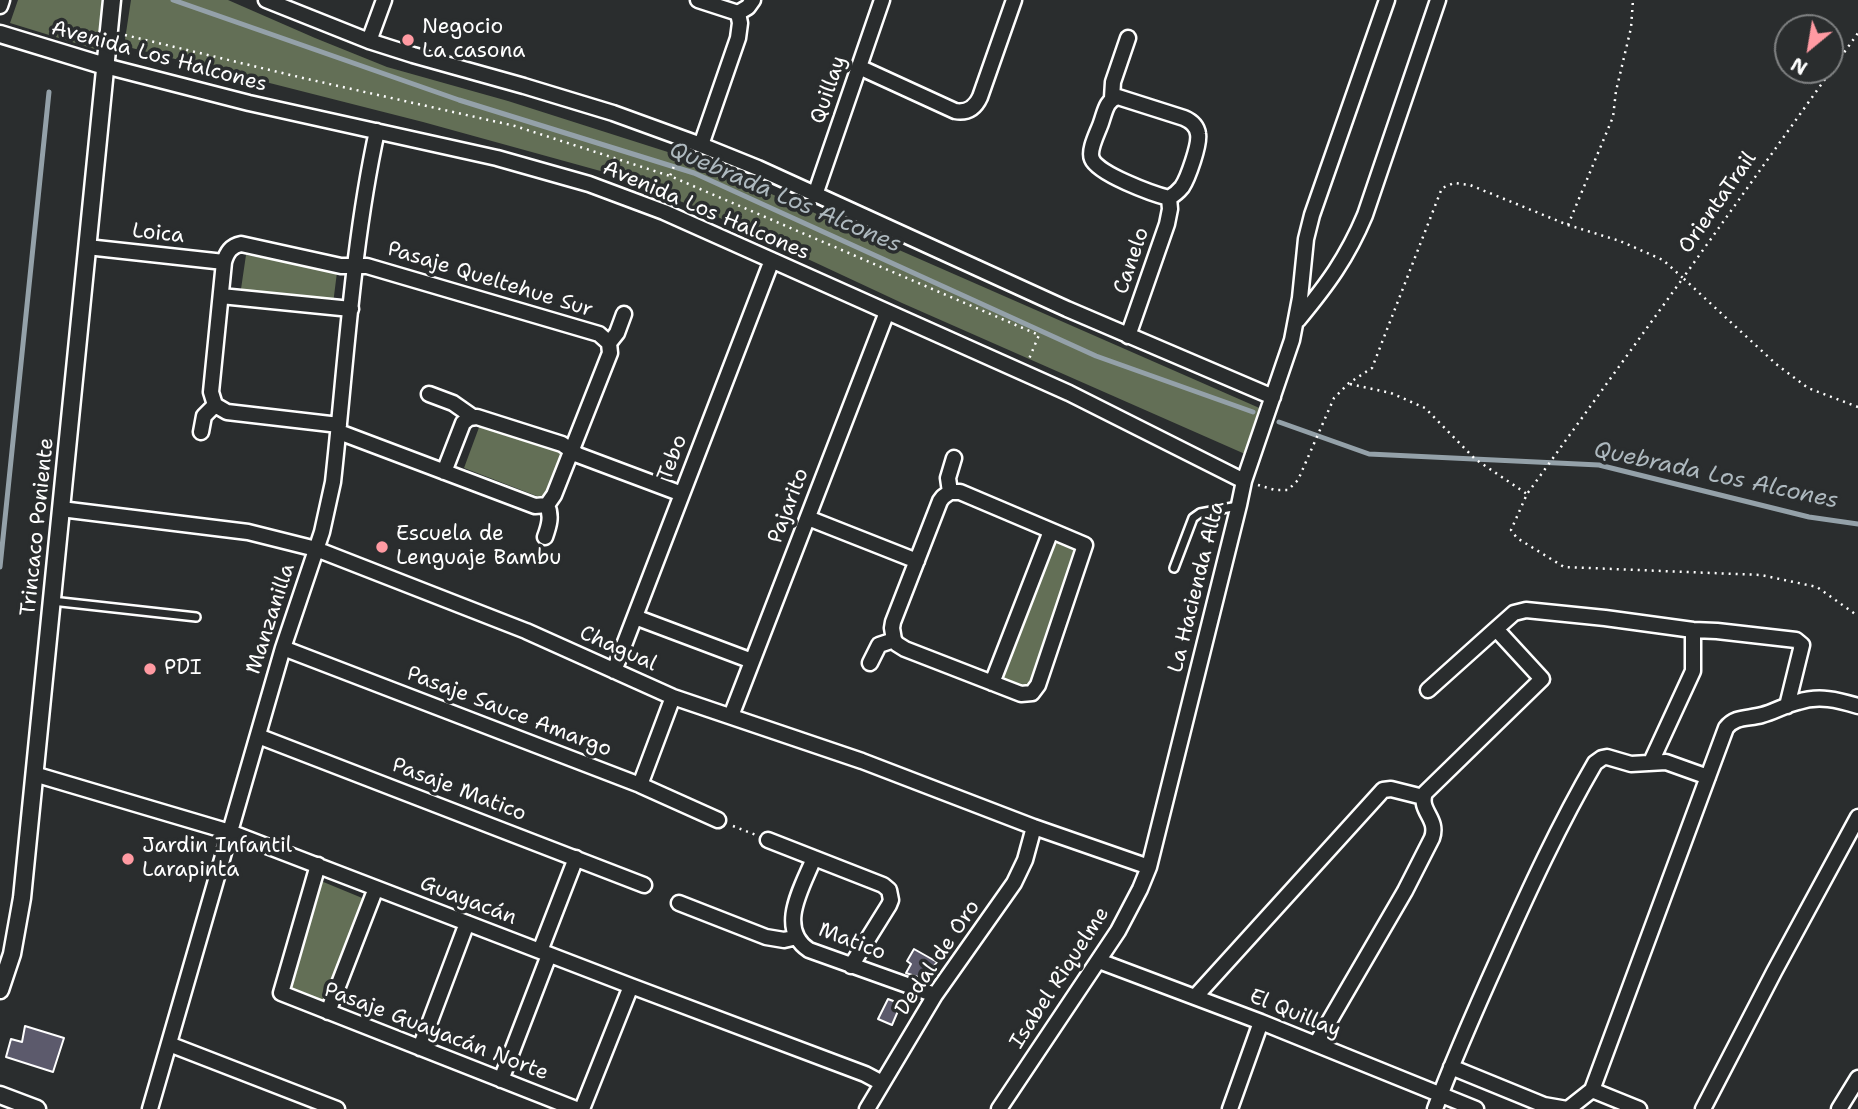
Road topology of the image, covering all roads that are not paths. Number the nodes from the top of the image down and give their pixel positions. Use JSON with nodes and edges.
{"nodes":[{"id":1,"x":2,"y":0,"type":"edge"},
{"id":2,"x":112,"y":0,"type":"edge"},
{"id":3,"x":266,"y":0,"type":"edge"},
{"id":4,"x":384,"y":0,"type":"edge"},
{"id":5,"x":698,"y":0,"type":"edge"},
{"id":6,"x":753,"y":0,"type":"edge"},
{"id":7,"x":882,"y":0,"type":"edge"},
{"id":8,"x":1014,"y":0,"type":"edge"},
{"id":9,"x":1387,"y":0,"type":"edge"},
{"id":10,"x":1438,"y":0,"type":"edge"},
{"id":11,"x":0,"y":6,"type":"edge"},
{"id":12,"x":738,"y":13,"type":"junction"},
{"id":13,"x":0,"y":34,"type":"edge"},
{"id":14,"x":1129,"y":38,"type":"dead end"},
{"id":15,"x":369,"y":41,"type":"junction"},
{"id":16,"x":105,"y":66,"type":"junction"},
{"id":17,"x":859,"y":67,"type":"junction"},
{"id":18,"x":1112,"y":98,"type":"junction"},
{"id":19,"x":377,"y":131,"type":"junction"},
{"id":20,"x":701,"y":145,"type":"junction"},
{"id":21,"x":815,"y":195,"type":"junction"},
{"id":22,"x":1169,"y":198,"type":"junction"},
{"id":23,"x":87,"y":247,"type":"junction"},
{"id":24,"x":772,"y":260,"type":"junction"},
{"id":25,"x":224,"y":262,"type":"junction"},
{"id":26,"x":356,"y":266,"type":"junction"},
{"id":27,"x":221,"y":296,"type":"junction"},
{"id":28,"x":351,"y":309,"type":"junction"},
{"id":29,"x":887,"y":312,"type":"junction"},
{"id":30,"x":624,"y":314,"type":"dead end"},
{"id":31,"x":1297,"y":321,"type":"junction"},
{"id":32,"x":1128,"y":336,"type":"junction"},
{"id":33,"x":609,"y":344,"type":"junction"},
{"id":34,"x":429,"y":394,"type":"dead end"},
{"id":35,"x":1273,"y":397,"type":"junction"},
{"id":36,"x":215,"y":405,"type":"junction"},
{"id":37,"x":473,"y":417,"type":"junction"},
{"id":38,"x":339,"y":428,"type":"junction"},
{"id":39,"x":201,"y":432,"type":"dead end"},
{"id":40,"x":571,"y":451,"type":"junction"},
{"id":41,"x":954,"y":458,"type":"dead end"},
{"id":42,"x":444,"y":472,"type":"junction"},
{"id":43,"x":1244,"y":481,"type":"junction"},
{"id":44,"x":950,"y":492,"type":"junction"},
{"id":45,"x":682,"y":495,"type":"junction"},
{"id":46,"x":547,"y":505,"type":"junction"},
{"id":47,"x":1240,"y":505,"type":"junction"},
{"id":48,"x":61,"y":509,"type":"junction"},
{"id":49,"x":807,"y":518,"type":"junction"},
{"id":50,"x":1051,"y":531,"type":"junction"},
{"id":51,"x":545,"y":537,"type":"dead end"},
{"id":52,"x":316,"y":550,"type":"junction"},
{"id":53,"x":917,"y":561,"type":"junction"},
{"id":54,"x":1174,"y":568,"type":"dead end"},
{"id":55,"x":52,"y":601,"type":"junction"},
{"id":56,"x":196,"y":617,"type":"dead end"},
{"id":57,"x":635,"y":617,"type":"junction"},
{"id":58,"x":1496,"y":629,"type":"junction"},
{"id":59,"x":1693,"y":630,"type":"junction"},
{"id":60,"x":894,"y":640,"type":"junction"},
{"id":61,"x":283,"y":648,"type":"junction"},
{"id":62,"x":752,"y":662,"type":"junction"},
{"id":63,"x":870,"y":663,"type":"dead end"},
{"id":64,"x":614,"y":671,"type":"junction"},
{"id":65,"x":992,"y":683,"type":"junction"},
{"id":66,"x":1428,"y":690,"type":"dead end"},
{"id":67,"x":673,"y":697,"type":"junction"},
{"id":68,"x":1787,"y":706,"type":"junction"},
{"id":69,"x":1858,"y":706,"type":"edge"},
{"id":70,"x":731,"y":716,"type":"junction"},
{"id":71,"x":258,"y":736,"type":"junction"},
{"id":72,"x":1651,"y":762,"type":"junction"},
{"id":73,"x":34,"y":774,"type":"junction"},
{"id":74,"x":1708,"y":777,"type":"junction"},
{"id":75,"x":640,"y":785,"type":"junction"},
{"id":76,"x":1423,"y":797,"type":"junction"},
{"id":77,"x":1858,"y":817,"type":"edge"},
{"id":78,"x":718,"y":820,"type":"road end"},
{"id":79,"x":1034,"y":827,"type":"junction"},
{"id":80,"x":230,"y":832,"type":"junction"},
{"id":81,"x":768,"y":840,"type":"road end"},
{"id":82,"x":576,"y":858,"type":"junction"},
{"id":83,"x":814,"y":858,"type":"junction"},
{"id":84,"x":318,"y":865,"type":"junction"},
{"id":85,"x":1149,"y":867,"type":"junction"},
{"id":86,"x":644,"y":885,"type":"dead end"},
{"id":87,"x":376,"y":888,"type":"junction"},
{"id":88,"x":679,"y":903,"type":"dead end"},
{"id":89,"x":467,"y":923,"type":"junction"},
{"id":90,"x":797,"y":937,"type":"junction"},
{"id":91,"x":544,"y":953,"type":"junction"},
{"id":92,"x":1098,"y":961,"type":"junction"},
{"id":93,"x":851,"y":966,"type":"junction"},
{"id":94,"x":631,"y":986,"type":"junction"},
{"id":95,"x":0,"y":990,"type":"edge"},
{"id":96,"x":935,"y":995,"type":"junction"},
{"id":97,"x":1195,"y":997,"type":"junction"},
{"id":98,"x":328,"y":1012,"type":"junction"},
{"id":99,"x":1261,"y":1022,"type":"junction"},
{"id":100,"x":169,"y":1044,"type":"junction"},
{"id":101,"x":1316,"y":1044,"type":"junction"},
{"id":102,"x":420,"y":1048,"type":"junction"},
{"id":103,"x":1451,"y":1067,"type":"junction"},
{"id":104,"x":1858,"y":1078,"type":"edge"},
{"id":105,"x":501,"y":1080,"type":"junction"},
{"id":106,"x":881,"y":1083,"type":"junction"},
{"id":107,"x":1592,"y":1090,"type":"junction"},
{"id":108,"x":1440,"y":1094,"type":"junction"},
{"id":109,"x":0,"y":1095,"type":"edge"},
{"id":110,"x":37,"y":1109,"type":"edge"},
{"id":111,"x":150,"y":1109,"type":"edge"},
{"id":112,"x":337,"y":1109,"type":"edge"},
{"id":113,"x":576,"y":1109,"type":"edge"},
{"id":114,"x":582,"y":1109,"type":"edge"},
{"id":115,"x":867,"y":1109,"type":"edge"},
{"id":116,"x":999,"y":1109,"type":"edge"},
{"id":117,"x":1230,"y":1109,"type":"edge"},
{"id":118,"x":1435,"y":1109,"type":"edge"},
{"id":119,"x":1476,"y":1109,"type":"edge"},
{"id":120,"x":1567,"y":1109,"type":"edge"},
{"id":121,"x":1639,"y":1109,"type":"edge"},
{"id":122,"x":1703,"y":1109,"type":"edge"},
{"id":123,"x":1839,"y":1109,"type":"edge"}],
"edges":[{"from":1,"to":11,"type":"street"},
{"from":2,"to":16,"type":"street","name":"Trincaco Poniente"},
{"from":3,"to":15,"type":"street"},
{"from":4,"to":15,"type":"street"},
{"from":5,"to":12,"type":"street"},
{"from":6,"to":12,"type":"street"},
{"from":7,"to":17,"type":"street","name":"Quillay"},
{"from":8,"to":17,"type":"street"},
{"from":9,"to":31,"type":"street","name":"La Hacienda Alta"},
{"from":10,"to":31,"type":"street","name":"La Hacienda Alta"},
{"from":12,"to":20,"type":"street"},
{"from":13,"to":16,"type":"street","name":"Avenida Los Halcones"},
{"from":14,"to":18,"type":"street"},
{"from":15,"to":20,"type":"street"},
{"from":16,"to":19,"type":"street","name":"Avenida Los Halcones"},
{"from":16,"to":23,"type":"street","name":"Trincaco Poniente"},
{"from":17,"to":21,"type":"street","name":"Quillay"},
{"from":18,"to":22,"type":"street"},
{"from":18,"to":22,"type":"street"},
{"from":19,"to":24,"type":"street","name":"Avenida Los Halcones"},
{"from":19,"to":26,"type":"street","name":"Manzanilla"},
{"from":20,"to":21,"type":"street"},
{"from":21,"to":32,"type":"street"},
{"from":22,"to":32,"type":"street","name":"Canelo"},
{"from":23,"to":25,"type":"street","name":"Loica"},
{"from":23,"to":48,"type":"street","name":"Trincaco Poniente"},
{"from":24,"to":29,"type":"street","name":"Avenida Los Halcones"},
{"from":24,"to":45,"type":"street","name":"Tebo"},
{"from":25,"to":26,"type":"street","name":"Pasaje Queltehue Sur"},
{"from":25,"to":27,"type":"street"},
{"from":26,"to":28,"type":"street","name":"Manzanilla"},
{"from":26,"to":33,"type":"street","name":"Pasaje Queltehue Sur"},
{"from":27,"to":28,"type":"street"},
{"from":27,"to":36,"type":"street"},
{"from":28,"to":38,"type":"street","name":"Manzanilla"},
{"from":29,"to":43,"type":"street","name":"Avenida Los Halcones"},
{"from":29,"to":49,"type":"street","name":"Pajarito"},
{"from":30,"to":33,"type":"street"},
{"from":31,"to":35,"type":"street","name":"La Hacienda Alta"},
{"from":32,"to":35,"type":"street"},
{"from":33,"to":40,"type":"street"},
{"from":34,"to":37,"type":"street"},
{"from":35,"to":43,"type":"street","name":"La Hacienda Alta"},
{"from":36,"to":38,"type":"street"},
{"from":36,"to":39,"type":"street"},
{"from":37,"to":40,"type":"street"},
{"from":37,"to":42,"type":"street"},
{"from":38,"to":42,"type":"street"},
{"from":38,"to":52,"type":"street","name":"Manzanilla"},
{"from":40,"to":45,"type":"street"},
{"from":40,"to":46,"type":"street"},
{"from":41,"to":44,"type":"street"},
{"from":42,"to":46,"type":"street"},
{"from":43,"to":47,"type":"street","name":"La Hacienda Alta"},
{"from":44,"to":50,"type":"street"},
{"from":44,"to":53,"type":"street"},
{"from":45,"to":57,"type":"street","name":"Tebo"},
{"from":46,"to":51,"type":"street"},
{"from":47,"to":54,"type":"lane"},
{"from":47,"to":85,"type":"street","name":"La Hacienda Alta"},
{"from":48,"to":52,"type":"street","name":"Chagual"},
{"from":48,"to":55,"type":"street","name":"Trincaco Poniente"},
{"from":49,"to":53,"type":"street"},
{"from":49,"to":62,"type":"street","name":"Pajarito"},
{"from":50,"to":65,"type":"street"},
{"from":50,"to":65,"type":"street"},
{"from":52,"to":61,"type":"street","name":"Manzanilla"},
{"from":52,"to":64,"type":"street","name":"Chagual"},
{"from":53,"to":60,"type":"street"},
{"from":55,"to":56,"type":"lane"},
{"from":55,"to":73,"type":"street","name":"Trincaco Poniente"},
{"from":57,"to":62,"type":"street"},
{"from":57,"to":64,"type":"street","name":"Tebo"},
{"from":58,"to":59,"type":"street"},
{"from":58,"to":66,"type":"street"},
{"from":58,"to":76,"type":"street"},
{"from":59,"to":68,"type":"street"},
{"from":59,"to":72,"type":"street"},
{"from":60,"to":63,"type":"street"},
{"from":60,"to":65,"type":"street"},
{"from":61,"to":71,"type":"street","name":"Manzanilla"},
{"from":61,"to":75,"type":"street","name":"Pasaje Sauce Amargo"},
{"from":62,"to":70,"type":"street","name":"Pajarito"},
{"from":64,"to":67,"type":"street","name":"Chagual"},
{"from":67,"to":70,"type":"street","name":"Chagual"},
{"from":67,"to":75,"type":"street"},
{"from":68,"to":69,"type":"street"},
{"from":68,"to":74,"type":"street"},
{"from":70,"to":79,"type":"street","name":"Chagual"},
{"from":71,"to":80,"type":"street","name":"Manzanilla"},
{"from":71,"to":82,"type":"street","name":"Pasaje Matico"},
{"from":72,"to":74,"type":"street"},
{"from":72,"to":103,"type":"street"},
{"from":73,"to":80,"type":"street","name":"Guayacán"},
{"from":73,"to":95,"type":"street","name":"Trincaco Poniente"},
{"from":74,"to":107,"type":"street"},
{"from":75,"to":78,"type":"street","name":"Pasaje Sauce Amargo"},
{"from":76,"to":97,"type":"street"},
{"from":76,"to":101,"type":"street"},
{"from":77,"to":122,"type":"street"},
{"from":79,"to":85,"type":"street","name":"Chagual"},
{"from":79,"to":96,"type":"street","name":"Dedal de Oro"},
{"from":80,"to":84,"type":"street","name":"Guayacán"},
{"from":80,"to":100,"type":"street","name":"Manzanilla"},
{"from":81,"to":83,"type":"street"},
{"from":82,"to":86,"type":"street","name":"Pasaje Matico"},
{"from":82,"to":91,"type":"street"},
{"from":83,"to":90,"type":"street"},
{"from":83,"to":93,"type":"street"},
{"from":84,"to":87,"type":"street","name":"Guayacán"},
{"from":84,"to":98,"type":"street","name":"Pasaje Guayacán Norte"},
{"from":85,"to":92,"type":"street","name":"Isabel Riquelme"},
{"from":87,"to":89,"type":"street","name":"Guayacán"},
{"from":87,"to":98,"type":"street"},
{"from":88,"to":90,"type":"street"},
{"from":89,"to":91,"type":"street","name":"Guayacán"},
{"from":89,"to":102,"type":"street"},
{"from":90,"to":93,"type":"street","name":"Matico"},
{"from":91,"to":94,"type":"street","name":"Guayacán"},
{"from":91,"to":105,"type":"street"},
{"from":92,"to":97,"type":"street","name":"El Quillay"},
{"from":92,"to":116,"type":"street","name":"Isabel Riquelme"},
{"from":93,"to":96,"type":"street","name":"Matico"},
{"from":94,"to":106,"type":"street","name":"Guayacán"},
{"from":94,"to":114,"type":"street"},
{"from":96,"to":106,"type":"street","name":"Dedal de Oro"},
{"from":97,"to":99,"type":"street","name":"El Quillay"},
{"from":98,"to":102,"type":"street","name":"Pasaje Guayacán Norte"},
{"from":99,"to":101,"type":"street","name":"El Quillay"},
{"from":99,"to":117,"type":"street"},
{"from":100,"to":111,"type":"street","name":"Manzanilla"},
{"from":100,"to":112,"type":"street"},
{"from":101,"to":108,"type":"street","name":"El Quillay"},
{"from":102,"to":105,"type":"street","name":"Pasaje Guayacán Norte"},
{"from":103,"to":108,"type":"street"},
{"from":103,"to":120,"type":"street"},
{"from":104,"to":123,"type":"street"},
{"from":105,"to":113,"type":"street","name":"Pasaje Guayacán Norte"},
{"from":106,"to":115,"type":"street","name":"Dedal de Oro"},
{"from":107,"to":120,"type":"street"},
{"from":107,"to":121,"type":"street"},
{"from":108,"to":118,"type":"street"},
{"from":108,"to":119,"type":"street","name":"El Quillay"},
{"from":109,"to":110,"type":"street"}]}
